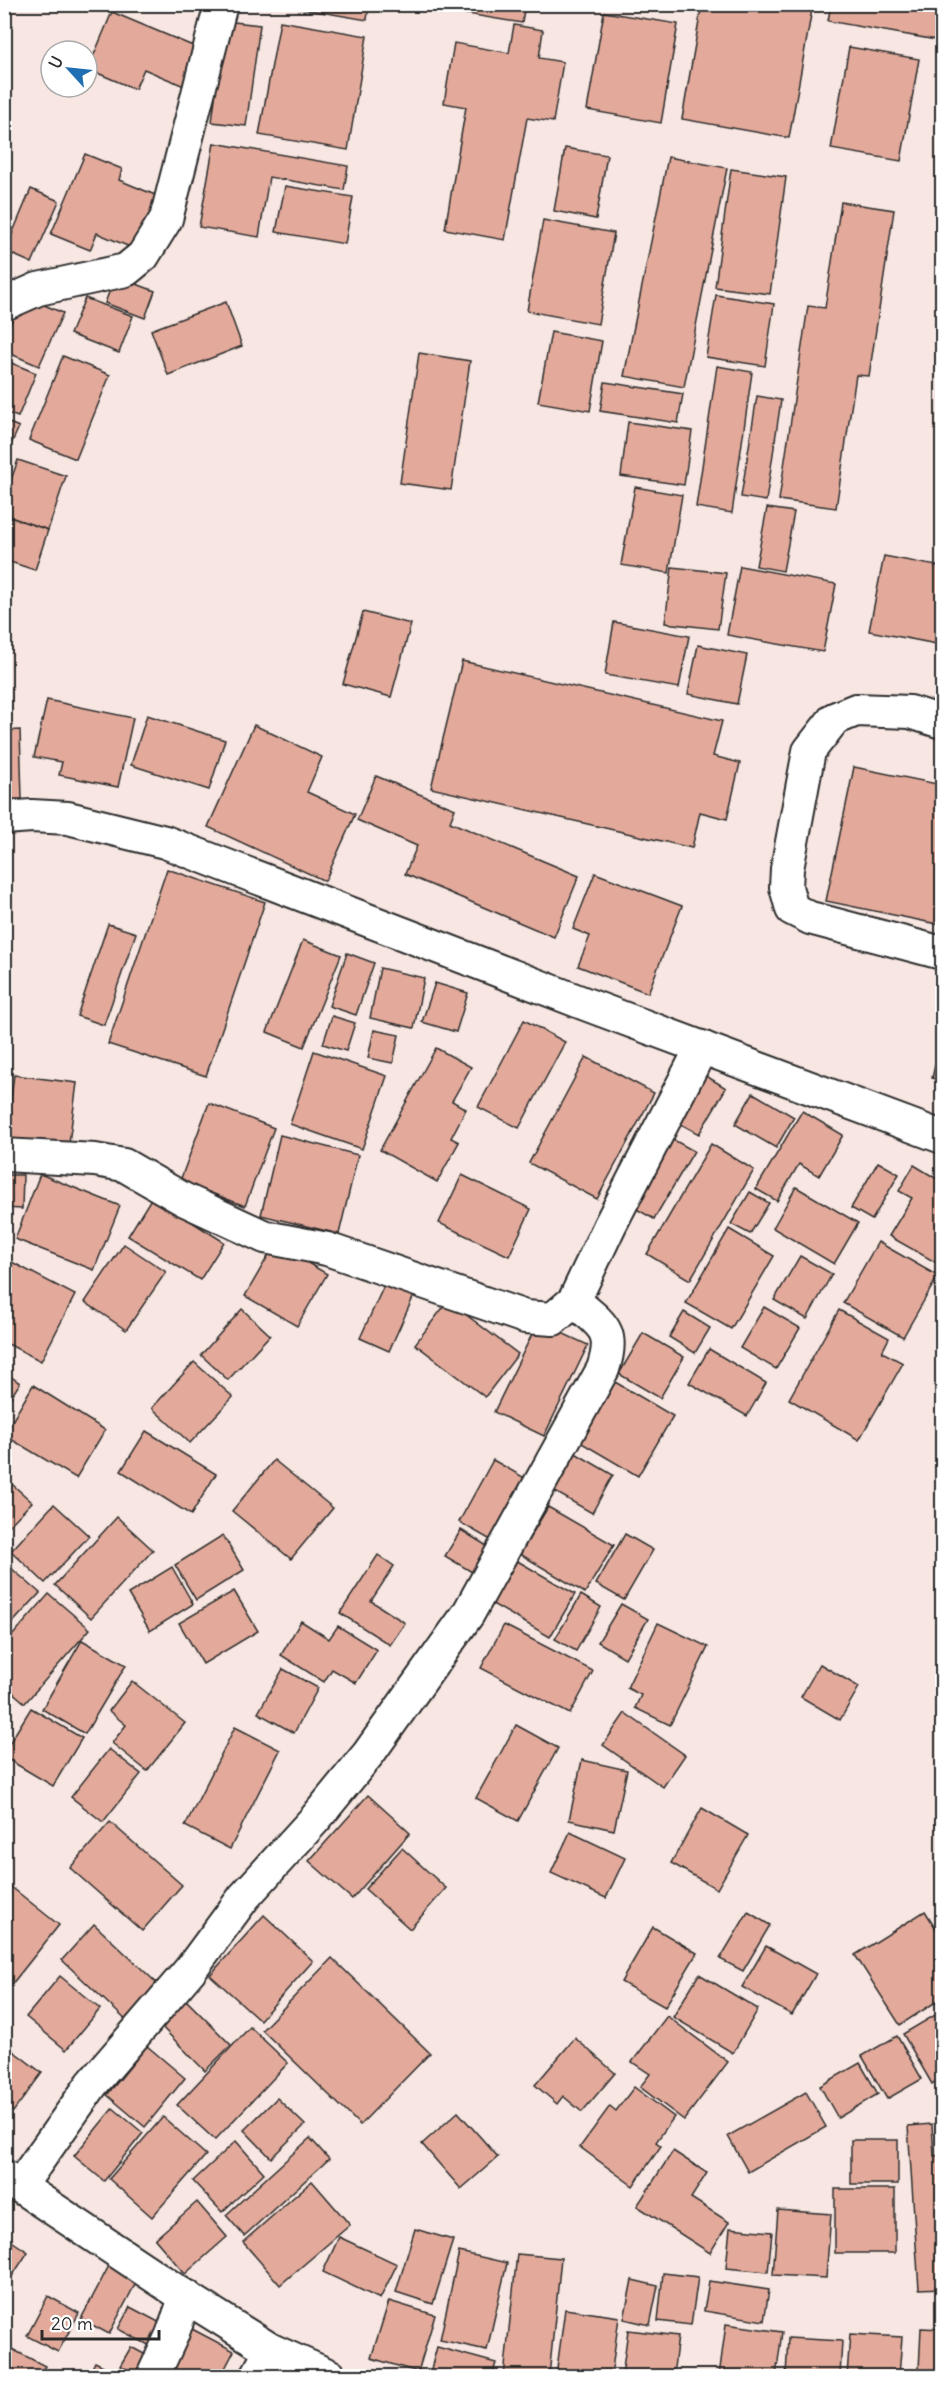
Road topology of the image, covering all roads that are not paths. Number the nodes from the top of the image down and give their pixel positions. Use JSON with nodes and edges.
{"nodes":[{"id":1,"x":221,"y":4,"type":"edge"},
{"id":2,"x":4,"y":304,"type":"edge"},
{"id":3,"x":942,"y":722,"type":"edge"},
{"id":4,"x":4,"y":818,"type":"edge"},
{"id":5,"x":942,"y":953,"type":"edge"},
{"id":6,"x":702,"y":1047,"type":"junction"},
{"id":7,"x":942,"y":1137,"type":"edge"},
{"id":8,"x":4,"y":1155,"type":"edge"},
{"id":9,"x":574,"y":1302,"type":"junction"},
{"id":10,"x":12,"y":2181,"type":"edge"},
{"id":11,"x":186,"y":2296,"type":"junction"},
{"id":12,"x":271,"y":2350,"type":"junction"},
{"id":13,"x":153,"y":2376,"type":"edge"},
{"id":14,"x":256,"y":2376,"type":"edge"},
{"id":15,"x":330,"y":2376,"type":"edge"}],
"edges":[{"from":1,"to":2,"type":"street"},
{"from":3,"to":5,"type":"street"},
{"from":4,"to":6,"type":"street"},
{"from":6,"to":7,"type":"street"},
{"from":6,"to":9,"type":"street"},
{"from":8,"to":9,"type":"street"},
{"from":9,"to":10,"type":"street"},
{"from":10,"to":11,"type":"street"},
{"from":11,"to":12,"type":"street"},
{"from":11,"to":13,"type":"street"},
{"from":12,"to":14,"type":"street"},
{"from":12,"to":15,"type":"street"}]}
